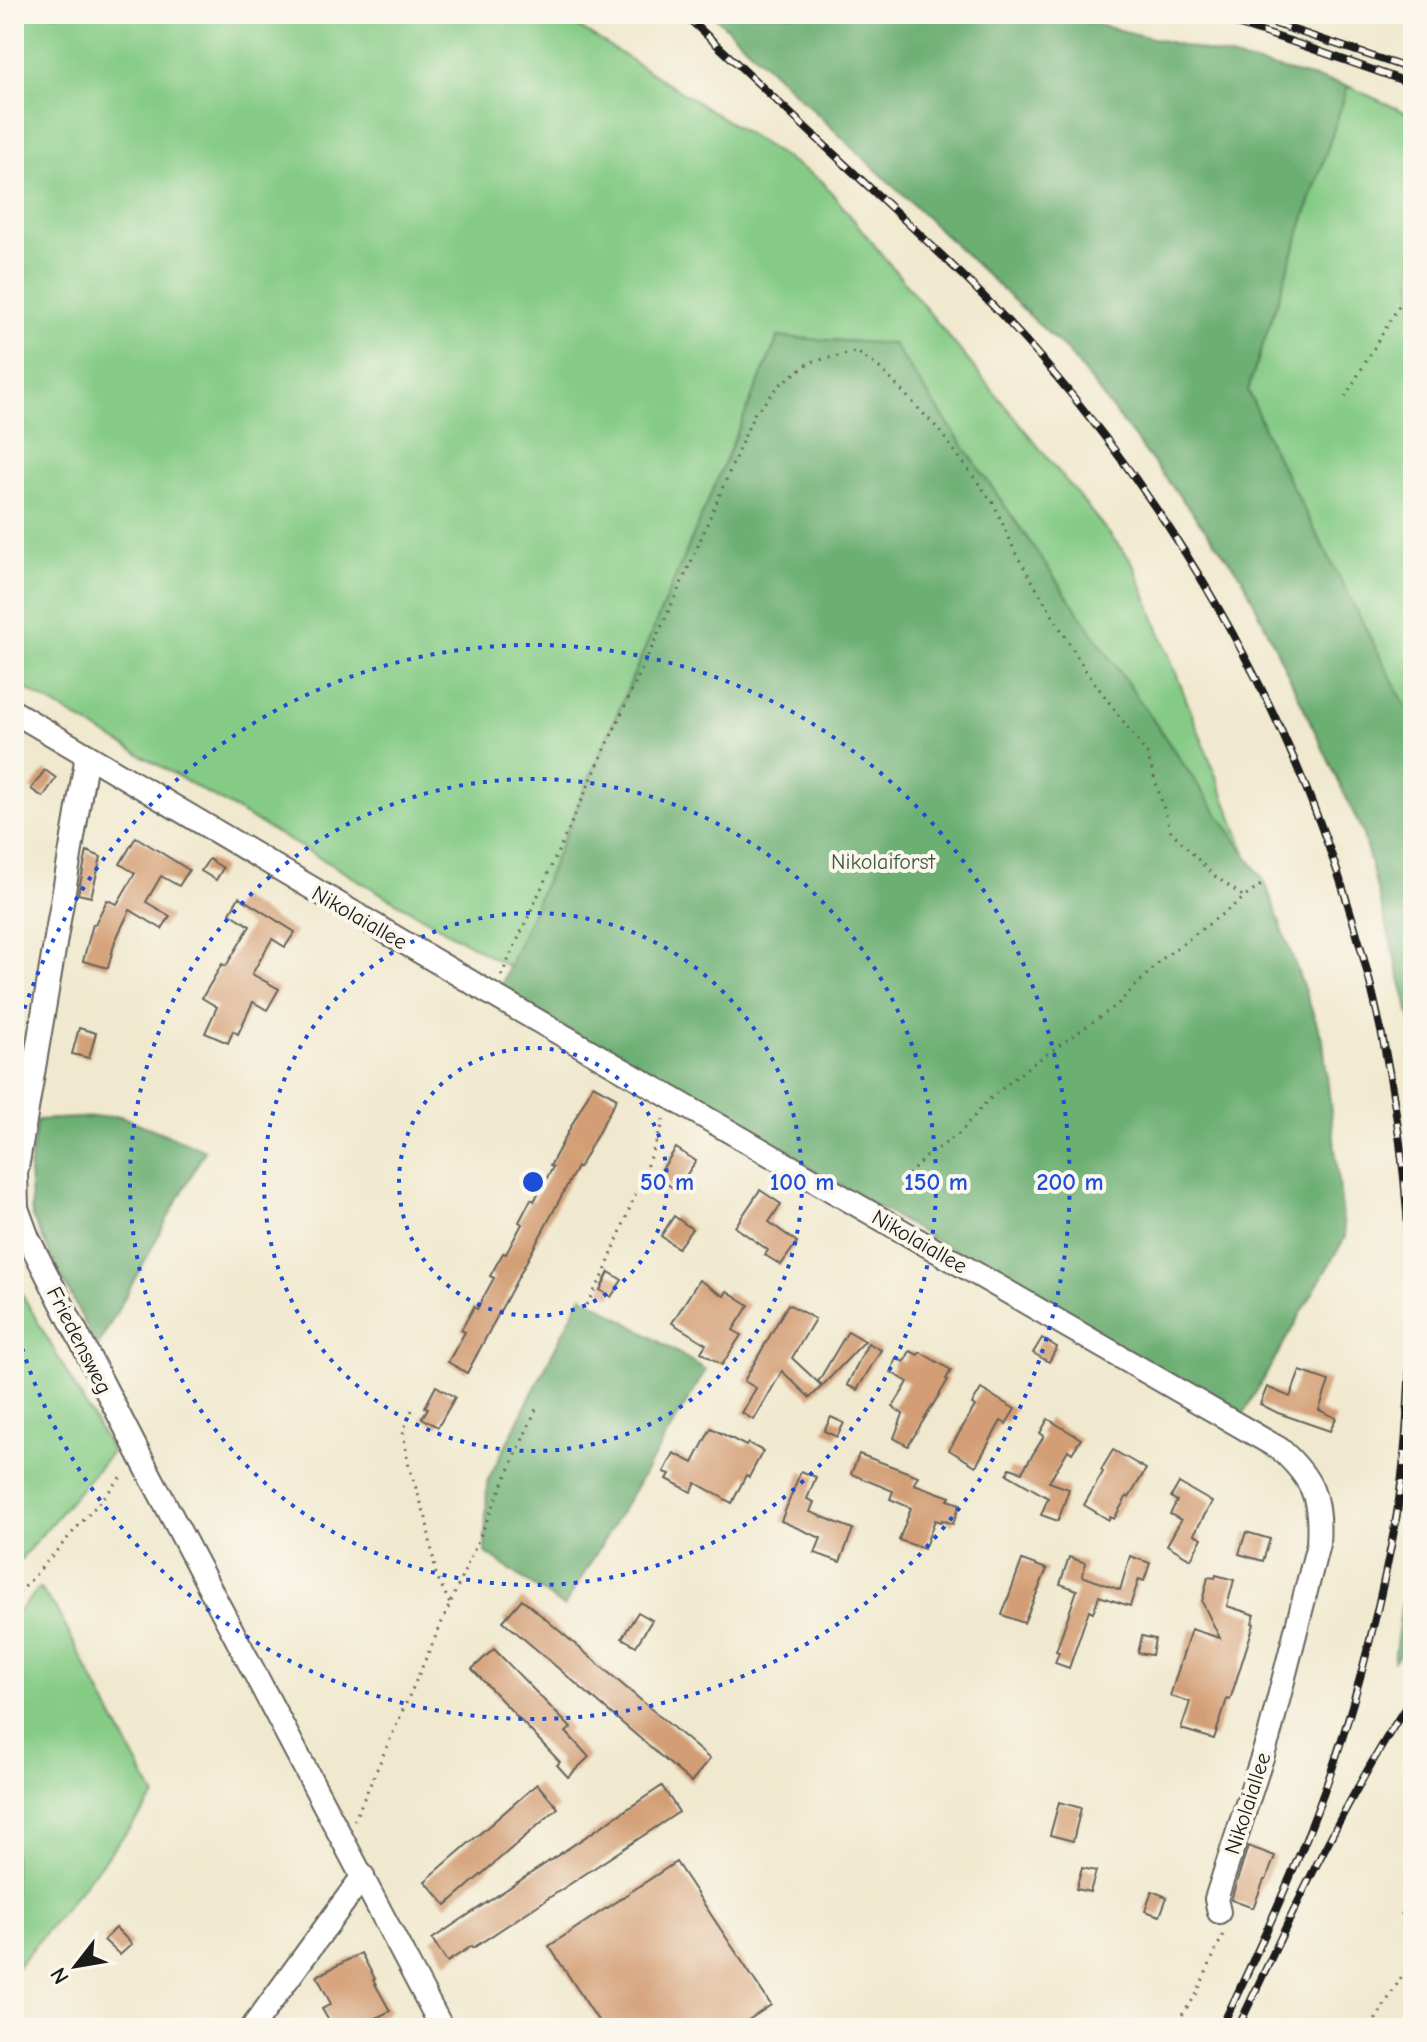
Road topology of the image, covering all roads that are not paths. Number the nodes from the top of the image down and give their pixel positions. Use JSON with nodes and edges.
{"nodes":[{"id":1,"x":14,"y":712,"type":"edge"},
{"id":2,"x":87,"y":755,"type":"junction"},
{"id":3,"x":363,"y":1876,"type":"junction"},
{"id":4,"x":1219,"y":1912,"type":"road end"},
{"id":5,"x":252,"y":2028,"type":"edge"},
{"id":6,"x":442,"y":2028,"type":"edge"}],
"edges":[{"from":1,"to":2,"type":"street","name":"Nikolaiallee"},
{"from":2,"to":3,"type":"street","name":"Friedensweg"},
{"from":2,"to":4,"type":"street","name":"Nikolaiallee"},
{"from":3,"to":5,"type":"street"},
{"from":3,"to":6,"type":"street","name":"Friedensweg"}]}
